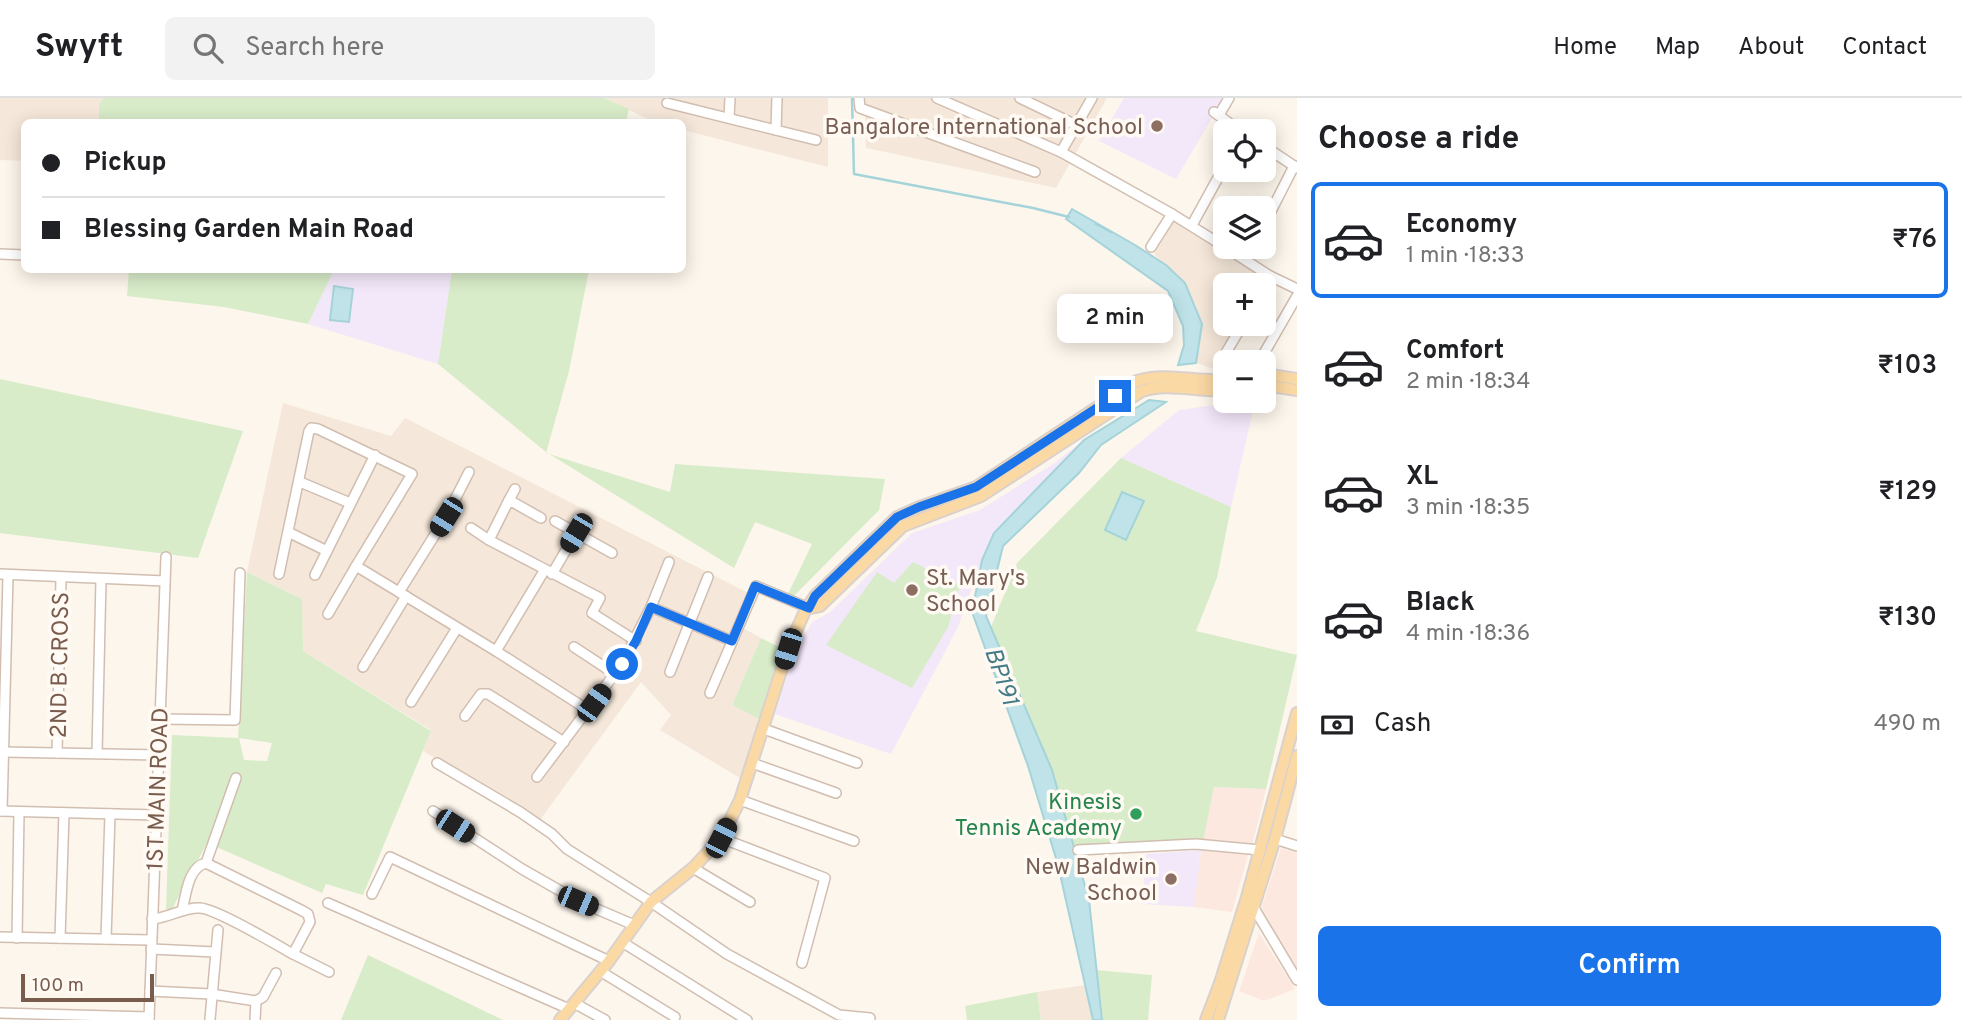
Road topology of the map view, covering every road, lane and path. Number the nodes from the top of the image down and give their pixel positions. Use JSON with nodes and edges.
{"nodes":[{"id":1,"x":730,"y":98,"type":"edge"},
{"id":2,"x":777,"y":98,"type":"edge"},
{"id":3,"x":859,"y":98,"type":"edge"},
{"id":4,"x":937,"y":98,"type":"edge"},
{"id":5,"x":1020,"y":98,"type":"edge"},
{"id":6,"x":1092,"y":98,"type":"edge"},
{"id":7,"x":1229,"y":98,"type":"edge"},
{"id":8,"x":667,"y":103,"type":"edge"},
{"id":9,"x":729,"y":118,"type":"junction"},
{"id":10,"x":1225,"y":119,"type":"edge"},
{"id":11,"x":1076,"y":125,"type":"junction"},
{"id":12,"x":776,"y":130,"type":"junction"},
{"id":13,"x":816,"y":140,"type":"dead end"},
{"id":14,"x":1061,"y":152,"type":"junction"},
{"id":15,"x":1276,"y":154,"type":"edge"},
{"id":16,"x":1296,"y":167,"type":"edge"},
{"id":17,"x":1035,"y":172,"type":"dead end"},
{"id":18,"x":1216,"y":182,"type":"edge"},
{"id":19,"x":1276,"y":203,"type":"edge"},
{"id":20,"x":1172,"y":214,"type":"junction"},
{"id":21,"x":1192,"y":225,"type":"junction"},
{"id":22,"x":1213,"y":239,"type":"edge"},
{"id":23,"x":1151,"y":247,"type":"dead end"},
{"id":24,"x":0,"y":254,"type":"edge"},
{"id":25,"x":21,"y":255,"type":"edge"},
{"id":26,"x":1246,"y":260,"type":"edge"},
{"id":27,"x":1266,"y":273,"type":"edge"},
{"id":28,"x":1276,"y":279,"type":"edge"},
{"id":29,"x":1297,"y":289,"type":"edge"},
{"id":30,"x":1297,"y":296,"type":"edge"},
{"id":31,"x":1266,"y":350,"type":"edge"},
{"id":32,"x":1276,"y":376,"type":"edge"},
{"id":33,"x":1297,"y":379,"type":"edge"},
{"id":34,"x":1213,"y":380,"type":"edge"},
{"id":35,"x":1276,"y":387,"type":"edge"},
{"id":36,"x":1213,"y":390,"type":"edge"},
{"id":37,"x":1297,"y":390,"type":"edge"},
{"id":38,"x":376,"y":455,"type":"junction"},
{"id":39,"x":469,"y":472,"type":"dead end"},
{"id":40,"x":300,"y":482,"type":"junction"},
{"id":41,"x":515,"y":489,"type":"dead end"},
{"id":42,"x":509,"y":500,"type":"junction"},
{"id":43,"x":350,"y":503,"type":"junction"},
{"id":44,"x":541,"y":518,"type":"dead end"},
{"id":45,"x":555,"y":521,"type":"dead end"},
{"id":46,"x":471,"y":528,"type":"dead end"},
{"id":47,"x":288,"y":532,"type":"junction"},
{"id":48,"x":576,"y":533,"type":"junction"},
{"id":49,"x":489,"y":540,"type":"junction"},
{"id":50,"x":327,"y":551,"type":"junction"},
{"id":51,"x":612,"y":553,"type":"dead end"},
{"id":52,"x":166,"y":557,"type":"dead end"},
{"id":53,"x":669,"y":562,"type":"dead end"},
{"id":54,"x":356,"y":566,"type":"junction"},
{"id":55,"x":548,"y":572,"type":"junction"},
{"id":56,"x":240,"y":573,"type":"dead end"},
{"id":57,"x":279,"y":574,"type":"dead end"},
{"id":58,"x":4,"y":575,"type":"edge"},
{"id":59,"x":315,"y":575,"type":"dead end"},
{"id":60,"x":61,"y":578,"type":"junction"},
{"id":61,"x":708,"y":578,"type":"dead end"},
{"id":62,"x":101,"y":579,"type":"junction"},
{"id":63,"x":165,"y":581,"type":"junction"},
{"id":64,"x":402,"y":594,"type":"junction"},
{"id":65,"x":651,"y":607,"type":"junction"},
{"id":66,"x":809,"y":608,"type":"junction"},
{"id":67,"x":328,"y":614,"type":"dead end"},
{"id":68,"x":690,"y":623,"type":"junction"},
{"id":69,"x":457,"y":628,"type":"junction"},
{"id":70,"x":636,"y":641,"type":"junction"},
{"id":71,"x":732,"y":641,"type":"junction"},
{"id":72,"x":574,"y":647,"type":"dead end"},
{"id":73,"x":496,"y":651,"type":"junction"},
{"id":74,"x":363,"y":667,"type":"dead end"},
{"id":75,"x":670,"y":671,"type":"dead end"},
{"id":76,"x":615,"y":674,"type":"junction"},
{"id":77,"x":710,"y":693,"type":"dead end"},
{"id":78,"x":411,"y":702,"type":"dead end"},
{"id":79,"x":588,"y":710,"type":"junction"},
{"id":80,"x":1297,"y":713,"type":"edge"},
{"id":81,"x":465,"y":716,"type":"dead end"},
{"id":82,"x":160,"y":719,"type":"junction"},
{"id":83,"x":764,"y":729,"type":"junction"},
{"id":84,"x":564,"y":742,"type":"junction"},
{"id":85,"x":4,"y":752,"type":"junction"},
{"id":86,"x":57,"y":753,"type":"junction"},
{"id":87,"x":97,"y":753,"type":"junction"},
{"id":88,"x":158,"y":755,"type":"junction"},
{"id":89,"x":1297,"y":756,"type":"edge"},
{"id":90,"x":752,"y":762,"type":"junction"},
{"id":91,"x":437,"y":763,"type":"dead end"},
{"id":92,"x":857,"y":763,"type":"dead end"},
{"id":93,"x":537,"y":777,"type":"dead end"},
{"id":94,"x":236,"y":778,"type":"dead end"},
{"id":95,"x":836,"y":793,"type":"dead end"},
{"id":96,"x":740,"y":800,"type":"junction"},
{"id":97,"x":1,"y":811,"type":"edge"},
{"id":98,"x":433,"y":811,"type":"dead end"},
{"id":99,"x":19,"y":812,"type":"junction"},
{"id":100,"x":64,"y":813,"type":"junction"},
{"id":101,"x":110,"y":814,"type":"junction"},
{"id":102,"x":156,"y":815,"type":"junction"},
{"id":103,"x":721,"y":838,"type":"junction"},
{"id":104,"x":1275,"y":839,"type":"junction"},
{"id":105,"x":854,"y":842,"type":"dead end"},
{"id":106,"x":1297,"y":846,"type":"edge"},
{"id":107,"x":1079,"y":850,"type":"dead end"},
{"id":108,"x":1261,"y":850,"type":"junction"},
{"id":109,"x":206,"y":863,"type":"junction"},
{"id":110,"x":693,"y":868,"type":"junction"},
{"id":111,"x":372,"y":894,"type":"dead end"},
{"id":112,"x":1247,"y":897,"type":"junction"},
{"id":113,"x":651,"y":902,"type":"junction"},
{"id":114,"x":750,"y":902,"type":"dead end"},
{"id":115,"x":328,"y":903,"type":"dead end"},
{"id":116,"x":1254,"y":907,"type":"junction"},
{"id":117,"x":182,"y":911,"type":"junction"},
{"id":118,"x":152,"y":919,"type":"junction"},
{"id":119,"x":634,"y":925,"type":"junction"},
{"id":120,"x":218,"y":930,"type":"dead end"},
{"id":121,"x":0,"y":937,"type":"edge"},
{"id":122,"x":17,"y":937,"type":"junction"},
{"id":123,"x":60,"y":939,"type":"junction"},
{"id":124,"x":106,"y":939,"type":"junction"},
{"id":125,"x":622,"y":942,"type":"junction"},
{"id":126,"x":151,"y":945,"type":"junction"},
{"id":127,"x":215,"y":953,"type":"junction"},
{"id":128,"x":293,"y":954,"type":"junction"},
{"id":129,"x":608,"y":961,"type":"junction"},
{"id":130,"x":802,"y":963,"type":"dead end"},
{"id":131,"x":600,"y":971,"type":"junction"},
{"id":132,"x":329,"y":972,"type":"dead end"},
{"id":133,"x":276,"y":973,"type":"dead end"},
{"id":134,"x":1297,"y":979,"type":"edge"},
{"id":135,"x":150,"y":991,"type":"junction"},
{"id":136,"x":211,"y":994,"type":"junction"},
{"id":137,"x":256,"y":1001,"type":"junction"},
{"id":138,"x":572,"y":1006,"type":"junction"},
{"id":139,"x":0,"y":1013,"type":"edge"},
{"id":140,"x":675,"y":1017,"type":"dead end"},
{"id":141,"x":120,"y":1018,"type":"edge"},
{"id":142,"x":149,"y":1018,"type":"edge"},
{"id":143,"x":838,"y":1018,"type":"edge"},
{"id":144,"x":870,"y":1018,"type":"dead end"},
{"id":145,"x":210,"y":1019,"type":"edge"},
{"id":146,"x":255,"y":1020,"type":"edge"},
{"id":147,"x":560,"y":1020,"type":"edge"},
{"id":148,"x":605,"y":1020,"type":"edge"},
{"id":149,"x":747,"y":1020,"type":"edge"},
{"id":150,"x":1206,"y":1020,"type":"edge"},
{"id":151,"x":1218,"y":1020,"type":"edge"}],
"edges":[{"from":1,"to":9,"type":"street"},
{"from":2,"to":12,"type":"street"},
{"from":3,"to":17,"type":"street"},
{"from":4,"to":14,"type":"street"},
{"from":5,"to":11,"type":"street"},
{"from":6,"to":11,"type":"street"},
{"from":7,"to":10,"type":"street"},
{"from":8,"to":9,"type":"street"},
{"from":9,"to":12,"type":"street"},
{"from":11,"to":14,"type":"street"},
{"from":12,"to":13,"type":"street"},
{"from":14,"to":20,"type":"street"},
{"from":15,"to":16,"type":"street"},
{"from":16,"to":19,"type":"street"},
{"from":18,"to":21,"type":"street"},
{"from":20,"to":21,"type":"street"},
{"from":20,"to":23,"type":"street"},
{"from":21,"to":22,"type":"street"},
{"from":24,"to":25,"type":"street"},
{"from":26,"to":27,"type":"street"},
{"from":28,"to":29,"type":"street"},
{"from":30,"to":31,"type":"street"},
{"from":32,"to":33,"type":"main road"},
{"from":34,"to":66,"type":"main road"},
{"from":35,"to":37,"type":"main road"},
{"from":36,"to":66,"type":"main road"},
{"from":38,"to":40,"type":"street"},
{"from":38,"to":43,"type":"street"},
{"from":38,"to":54,"type":"street"},
{"from":39,"to":64,"type":"street"},
{"from":40,"to":43,"type":"street"},
{"from":40,"to":47,"type":"street"},
{"from":41,"to":42,"type":"street"},
{"from":42,"to":44,"type":"street"},
{"from":42,"to":49,"type":"street"},
{"from":43,"to":50,"type":"street"},
{"from":45,"to":48,"type":"street"},
{"from":46,"to":49,"type":"street"},
{"from":47,"to":50,"type":"street"},
{"from":47,"to":57,"type":"street"},
{"from":48,"to":51,"type":"street"},
{"from":48,"to":55,"type":"street"},
{"from":49,"to":55,"type":"street"},
{"from":50,"to":59,"type":"street"},
{"from":52,"to":63,"type":"street","name":"1ST MAIN ROAD"},
{"from":53,"to":65,"type":"street"},
{"from":54,"to":64,"type":"street"},
{"from":54,"to":67,"type":"street"},
{"from":55,"to":70,"type":"street"},
{"from":55,"to":73,"type":"street"},
{"from":56,"to":82,"type":"street"},
{"from":58,"to":60,"type":"street"},
{"from":58,"to":85,"type":"street"},
{"from":60,"to":62,"type":"street"},
{"from":60,"to":86,"type":"street","name":"2ND B CROSS"},
{"from":61,"to":68,"type":"street"},
{"from":62,"to":63,"type":"street"},
{"from":62,"to":87,"type":"street"},
{"from":63,"to":82,"type":"street","name":"1ST MAIN ROAD"},
{"from":64,"to":69,"type":"street"},
{"from":64,"to":74,"type":"street"},
{"from":65,"to":68,"type":"street"},
{"from":65,"to":70,"type":"street"},
{"from":66,"to":71,"type":"street"},
{"from":66,"to":83,"type":"main road"},
{"from":68,"to":71,"type":"street"},
{"from":68,"to":75,"type":"street"},
{"from":69,"to":73,"type":"street"},
{"from":69,"to":78,"type":"street"},
{"from":70,"to":76,"type":"street"},
{"from":71,"to":77,"type":"street"},
{"from":72,"to":76,"type":"street"},
{"from":73,"to":79,"type":"street"},
{"from":76,"to":79,"type":"street"},
{"from":79,"to":84,"type":"street"},
{"from":80,"to":108,"type":"main road"},
{"from":81,"to":84,"type":"street"},
{"from":82,"to":88,"type":"street","name":"1ST MAIN ROAD"},
{"from":83,"to":90,"type":"main road"},
{"from":83,"to":92,"type":"street"},
{"from":84,"to":93,"type":"street"},
{"from":85,"to":86,"type":"street"},
{"from":85,"to":97,"type":"street"},
{"from":86,"to":87,"type":"street"},
{"from":87,"to":88,"type":"street"},
{"from":88,"to":102,"type":"street","name":"1ST MAIN ROAD"},
{"from":89,"to":104,"type":"main road"},
{"from":90,"to":95,"type":"street"},
{"from":90,"to":96,"type":"main road"},
{"from":91,"to":113,"type":"street"},
{"from":94,"to":109,"type":"street"},
{"from":96,"to":103,"type":"main road"},
{"from":96,"to":105,"type":"street"},
{"from":97,"to":99,"type":"street"},
{"from":98,"to":119,"type":"street"},
{"from":99,"to":100,"type":"street"},
{"from":99,"to":122,"type":"street"},
{"from":100,"to":101,"type":"street"},
{"from":100,"to":123,"type":"street"},
{"from":101,"to":102,"type":"street"},
{"from":101,"to":124,"type":"street"},
{"from":102,"to":118,"type":"street","name":"1ST MAIN ROAD"},
{"from":103,"to":110,"type":"main road"},
{"from":103,"to":130,"type":"street"},
{"from":104,"to":106,"type":"street"},
{"from":104,"to":116,"type":"main road"},
{"from":107,"to":108,"type":"street"},
{"from":108,"to":112,"type":"main road"},
{"from":109,"to":117,"type":"street"},
{"from":109,"to":128,"type":"street"},
{"from":110,"to":113,"type":"main road"},
{"from":110,"to":114,"type":"street"},
{"from":111,"to":129,"type":"street"},
{"from":112,"to":116,"type":"street"},
{"from":112,"to":150,"type":"main road"},
{"from":113,"to":119,"type":"main road"},
{"from":113,"to":143,"type":"street"},
{"from":115,"to":138,"type":"street"},
{"from":116,"to":134,"type":"street"},
{"from":116,"to":151,"type":"main road"},
{"from":117,"to":118,"type":"street"},
{"from":117,"to":128,"type":"street"},
{"from":118,"to":126,"type":"street","name":"1ST MAIN ROAD"},
{"from":119,"to":125,"type":"main road"},
{"from":120,"to":127,"type":"street"},
{"from":121,"to":122,"type":"street"},
{"from":122,"to":123,"type":"street"},
{"from":123,"to":124,"type":"street"},
{"from":124,"to":126,"type":"street"},
{"from":125,"to":129,"type":"main road"},
{"from":125,"to":149,"type":"street"},
{"from":126,"to":127,"type":"street"},
{"from":126,"to":135,"type":"street","name":"1ST MAIN ROAD"},
{"from":127,"to":136,"type":"street"},
{"from":128,"to":132,"type":"street"},
{"from":129,"to":131,"type":"main road"},
{"from":131,"to":138,"type":"main road"},
{"from":131,"to":140,"type":"street"},
{"from":133,"to":137,"type":"street"},
{"from":135,"to":136,"type":"street"},
{"from":135,"to":142,"type":"street","name":"1ST MAIN ROAD"},
{"from":136,"to":137,"type":"street"},
{"from":136,"to":145,"type":"street"},
{"from":137,"to":146,"type":"street"},
{"from":138,"to":147,"type":"main road"},
{"from":138,"to":148,"type":"street"},
{"from":139,"to":141,"type":"street"},
{"from":141,"to":142,"type":"street"},
{"from":143,"to":144,"type":"street"}]}
